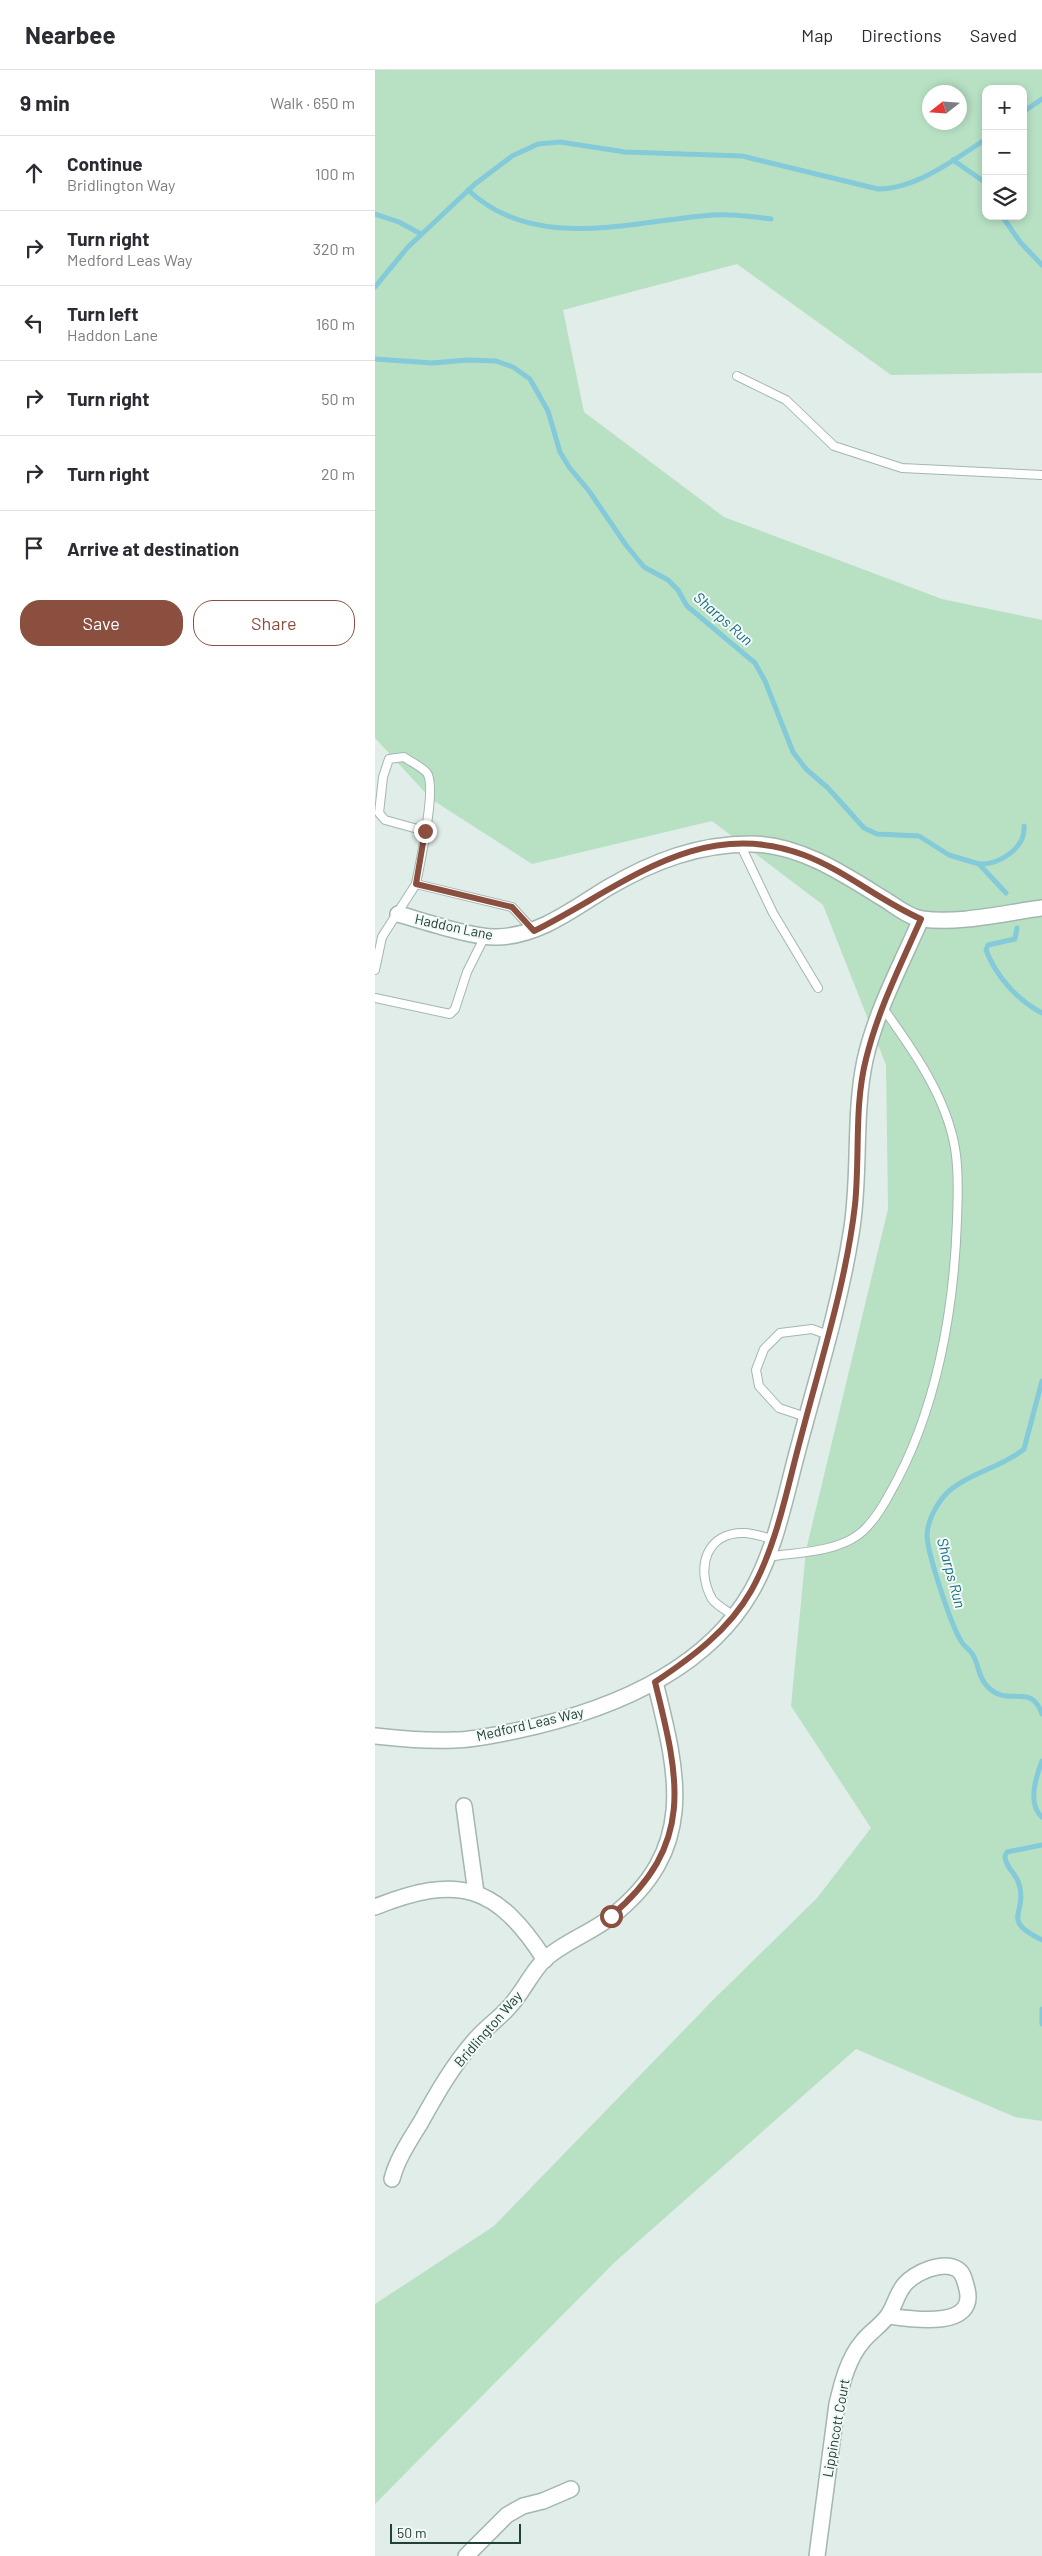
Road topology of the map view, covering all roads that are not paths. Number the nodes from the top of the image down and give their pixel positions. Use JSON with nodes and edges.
{"nodes":[{"id":1,"x":737,"y":376,"type":"dead end"},
{"id":2,"x":1042,"y":474,"type":"edge"},
{"id":3,"x":425,"y":831,"type":"junction"},
{"id":4,"x":740,"y":844,"type":"junction"},
{"id":5,"x":416,"y":884,"type":"junction"},
{"id":6,"x":1036,"y":908,"type":"edge"},
{"id":7,"x":398,"y":914,"type":"junction"},
{"id":8,"x":921,"y":919,"type":"junction"},
{"id":9,"x":534,"y":931,"type":"junction"},
{"id":10,"x":485,"y":936,"type":"junction"},
{"id":11,"x":375,"y":970,"type":"edge"},
{"id":12,"x":818,"y":988,"type":"dead end"},
{"id":13,"x":375,"y":998,"type":"edge"},
{"id":14,"x":883,"y":1008,"type":"junction"},
{"id":15,"x":828,"y":1335,"type":"junction"},
{"id":16,"x":806,"y":1417,"type":"junction"},
{"id":17,"x":773,"y":1539,"type":"junction"},
{"id":18,"x":767,"y":1557,"type":"junction"},
{"id":19,"x":733,"y":1615,"type":"junction"},
{"id":20,"x":655,"y":1682,"type":"junction"},
{"id":21,"x":375,"y":1736,"type":"edge"},
{"id":22,"x":464,"y":1806,"type":"dead end"},
{"id":23,"x":476,"y":1893,"type":"junction"},
{"id":24,"x":375,"y":1908,"type":"edge"},
{"id":25,"x":545,"y":1960,"type":"junction"},
{"id":26,"x":392,"y":2179,"type":"dead end"},
{"id":27,"x":889,"y":2316,"type":"junction"},
{"id":28,"x":571,"y":2490,"type":"dead end"},
{"id":29,"x":466,"y":2556,"type":"edge"},
{"id":30,"x":817,"y":2556,"type":"edge"}],
"edges":[{"from":1,"to":2,"type":"lane"},
{"from":3,"to":3,"type":"lane"},
{"from":3,"to":5,"type":"lane"},
{"from":4,"to":8,"type":"street","name":"Haddon Lane"},
{"from":4,"to":9,"type":"street","name":"Haddon Lane"},
{"from":4,"to":12,"type":"lane"},
{"from":5,"to":7,"type":"lane"},
{"from":5,"to":9,"type":"lane"},
{"from":6,"to":8,"type":"street"},
{"from":7,"to":10,"type":"street","name":"Haddon Lane"},
{"from":7,"to":11,"type":"lane"},
{"from":8,"to":14,"type":"street","name":"Medford Leas Way"},
{"from":9,"to":10,"type":"street","name":"Haddon Lane"},
{"from":10,"to":13,"type":"lane"},
{"from":14,"to":15,"type":"street","name":"Medford Leas Way"},
{"from":14,"to":18,"type":"lane"},
{"from":15,"to":16,"type":"street","name":"Medford Leas Way"},
{"from":15,"to":16,"type":"lane"},
{"from":16,"to":17,"type":"street","name":"Medford Leas Way"},
{"from":17,"to":18,"type":"street","name":"Medford Leas Way"},
{"from":17,"to":19,"type":"lane"},
{"from":18,"to":19,"type":"street","name":"Medford Leas Way"},
{"from":19,"to":20,"type":"street","name":"Medford Leas Way"},
{"from":20,"to":21,"type":"street","name":"Medford Leas Way"},
{"from":20,"to":25,"type":"street","name":"Bridlington Way"},
{"from":22,"to":23,"type":"street"},
{"from":23,"to":24,"type":"street"},
{"from":23,"to":25,"type":"street"},
{"from":25,"to":26,"type":"street","name":"Bridlington Way"},
{"from":27,"to":27,"type":"street","name":"Lippincott Court"},
{"from":27,"to":30,"type":"street","name":"Lippincott Court"},
{"from":28,"to":29,"type":"street"}]}
